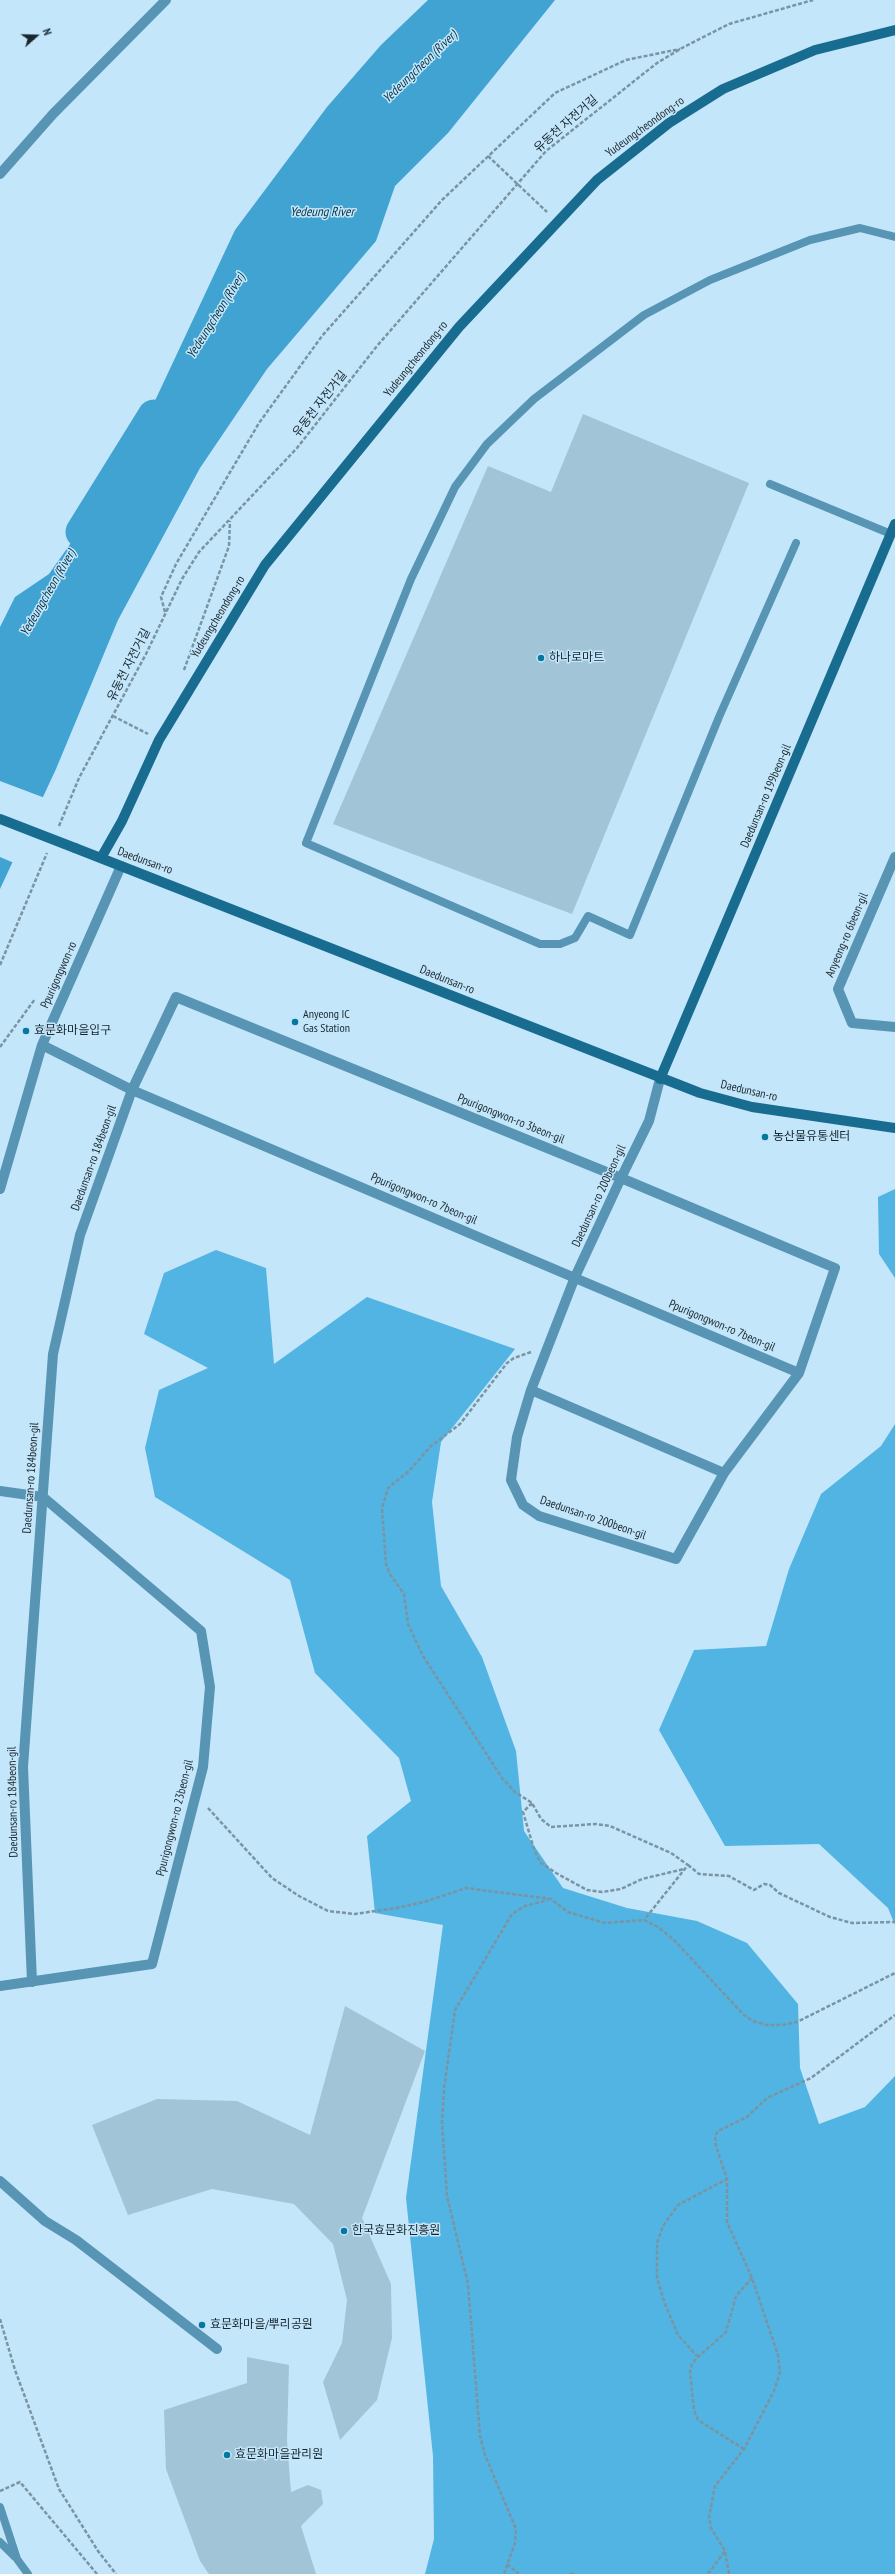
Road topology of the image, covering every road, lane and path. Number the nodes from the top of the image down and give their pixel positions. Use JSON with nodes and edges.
{"nodes":[{"id":1,"x":166,"y":0,"type":"edge"},
{"id":2,"x":813,"y":0,"type":"edge"},
{"id":3,"x":895,"y":30,"type":"edge"},
{"id":4,"x":682,"y":48,"type":"junction"},
{"id":5,"x":488,"y":156,"type":"junction"},
{"id":6,"x":0,"y":174,"type":"edge"},
{"id":7,"x":517,"y":184,"type":"junction"},
{"id":8,"x":557,"y":222,"type":"junction"},
{"id":9,"x":895,"y":237,"type":"edge"},
{"id":10,"x":770,"y":484,"type":"dead end"},
{"id":11,"x":230,"y":520,"type":"junction"},
{"id":12,"x":895,"y":524,"type":"edge"},
{"id":13,"x":891,"y":539,"type":"edge"},
{"id":14,"x":796,"y":543,"type":"dead end"},
{"id":15,"x":166,"y":613,"type":"junction"},
{"id":16,"x":183,"y":672,"type":"dead end"},
{"id":17,"x":113,"y":716,"type":"junction"},
{"id":18,"x":159,"y":740,"type":"junction"},
{"id":19,"x":0,"y":819,"type":"edge"},
{"id":20,"x":56,"y":834,"type":"dead end"},
{"id":21,"x":49,"y":848,"type":"dead end"},
{"id":22,"x":895,"y":857,"type":"edge"},
{"id":23,"x":101,"y":858,"type":"junction"},
{"id":24,"x":121,"y":866,"type":"junction"},
{"id":25,"x":0,"y":965,"type":"edge"},
{"id":26,"x":176,"y":997,"type":"joint"},
{"id":27,"x":35,"y":999,"type":"dead end"},
{"id":28,"x":895,"y":1027,"type":"edge"},
{"id":29,"x":42,"y":1045,"type":"junction"},
{"id":30,"x":0,"y":1047,"type":"edge"},
{"id":31,"x":660,"y":1079,"type":"junction"},
{"id":32,"x":132,"y":1090,"type":"junction"},
{"id":33,"x":895,"y":1128,"type":"edge"},
{"id":34,"x":622,"y":1178,"type":"junction"},
{"id":35,"x":0,"y":1189,"type":"edge"},
{"id":36,"x":835,"y":1268,"type":"joint"},
{"id":37,"x":575,"y":1277,"type":"junction"},
{"id":38,"x":547,"y":1350,"type":"junction"},
{"id":39,"x":798,"y":1373,"type":"junction"},
{"id":40,"x":531,"y":1390,"type":"junction"},
{"id":41,"x":724,"y":1473,"type":"junction"},
{"id":42,"x":0,"y":1491,"type":"edge"},
{"id":43,"x":43,"y":1496,"type":"junction"},
{"id":44,"x":196,"y":1794,"type":"junction"},
{"id":45,"x":532,"y":1803,"type":"junction"},
{"id":46,"x":688,"y":1865,"type":"junction"},
{"id":47,"x":684,"y":1869,"type":"junction"},
{"id":48,"x":551,"y":1899,"type":"junction"},
{"id":49,"x":644,"y":1920,"type":"junction"},
{"id":50,"x":895,"y":1922,"type":"edge"},
{"id":51,"x":895,"y":1973,"type":"edge"},
{"id":52,"x":32,"y":1982,"type":"junction"},
{"id":53,"x":0,"y":1986,"type":"edge"},
{"id":54,"x":895,"y":2015,"type":"edge"},
{"id":55,"x":727,"y":2179,"type":"junction"},
{"id":56,"x":0,"y":2181,"type":"edge"},
{"id":57,"x":752,"y":2278,"type":"junction"},
{"id":58,"x":0,"y":2319,"type":"edge"},
{"id":59,"x":217,"y":2349,"type":"dead end"},
{"id":60,"x":698,"y":2357,"type":"junction"},
{"id":61,"x":744,"y":2449,"type":"junction"},
{"id":62,"x":0,"y":2491,"type":"edge"},
{"id":63,"x":0,"y":2507,"type":"edge"},
{"id":64,"x":0,"y":2542,"type":"edge"},
{"id":65,"x":725,"y":2551,"type":"junction"},
{"id":66,"x":17,"y":2560,"type":"junction"},
{"id":67,"x":507,"y":2564,"type":"junction"},
{"id":68,"x":28,"y":2574,"type":"edge"},
{"id":69,"x":97,"y":2574,"type":"edge"},
{"id":70,"x":116,"y":2574,"type":"edge"},
{"id":71,"x":504,"y":2574,"type":"edge"},
{"id":72,"x":519,"y":2574,"type":"edge"},
{"id":73,"x":570,"y":2574,"type":"edge"},
{"id":74,"x":576,"y":2574,"type":"edge"},
{"id":75,"x":708,"y":2574,"type":"edge"},
{"id":76,"x":729,"y":2574,"type":"edge"}],
"edges":[{"from":1,"to":6,"type":"street"},
{"from":2,"to":4,"type":"path","name":"유동천 자전거길"},
{"from":3,"to":8,"type":"main road","name":"Yudeungcheondong-ro"},
{"from":4,"to":5,"type":"path"},
{"from":4,"to":7,"type":"path","name":"유동천 자전거길"},
{"from":5,"to":7,"type":"path"},
{"from":5,"to":15,"type":"path"},
{"from":7,"to":8,"type":"path"},
{"from":7,"to":11,"type":"path","name":"유동천 자전거길"},
{"from":8,"to":18,"type":"main road","name":"Yudeungcheondong-ro"},
{"from":9,"to":14,"type":"lane"},
{"from":10,"to":13,"type":"lane"},
{"from":11,"to":15,"type":"path","name":"유동천 자전거길"},
{"from":11,"to":16,"type":"path"},
{"from":12,"to":13,"type":"main road","name":"Daedunsan-ro 199beon-gil"},
{"from":13,"to":31,"type":"main road","name":"Daedunsan-ro 199beon-gil"},
{"from":15,"to":17,"type":"path","name":"유동천 자전거길"},
{"from":17,"to":18,"type":"path"},
{"from":17,"to":20,"type":"path","name":"유동천 자전거길"},
{"from":18,"to":23,"type":"main road","name":"Yudeungcheondong-ro"},
{"from":19,"to":23,"type":"main road","name":"Daedunsan-ro","bridge":true},
{"from":21,"to":25,"type":"path"},
{"from":22,"to":28,"type":"street","name":"Anyeong-ro 6beon-gil"},
{"from":23,"to":24,"type":"main road","name":"Daedunsan-ro"},
{"from":24,"to":29,"type":"street","name":"Ppurigongwon-ro"},
{"from":24,"to":31,"type":"main road","name":"Daedunsan-ro"},
{"from":26,"to":32,"type":"street","name":"Daedunsan-ro 184beon-gil"},
{"from":26,"to":34,"type":"street","name":"Ppurigongwon-ro 3beon-gil"},
{"from":27,"to":30,"type":"path"},
{"from":29,"to":32,"type":"street","name":"Ppurigongwon-ro 7beon-gil"},
{"from":29,"to":35,"type":"street","name":"Ppurigongwon-ro"},
{"from":31,"to":33,"type":"main road","name":"Daedunsan-ro"},
{"from":31,"to":34,"type":"street","name":"Daedunsan-ro 200beon-gil"},
{"from":32,"to":37,"type":"street","name":"Ppurigongwon-ro 7beon-gil"},
{"from":32,"to":43,"type":"street","name":"Daedunsan-ro 184beon-gil"},
{"from":34,"to":36,"type":"street","name":"Ppurigongwon-ro 3beon-gil"},
{"from":34,"to":37,"type":"street","name":"Daedunsan-ro 200beon-gil"},
{"from":36,"to":39,"type":"street","name":"Daedunsan-ro 200beon-gil"},
{"from":37,"to":38,"type":"street","name":"Daedunsan-ro 200beon-gil"},
{"from":37,"to":39,"type":"street","name":"Ppurigongwon-ro 7beon-gil"},
{"from":38,"to":40,"type":"street","name":"Daedunsan-ro 200beon-gil"},
{"from":38,"to":45,"type":"path"},
{"from":39,"to":41,"type":"street","name":"Daedunsan-ro 200beon-gil"},
{"from":40,"to":41,"type":"street"},
{"from":40,"to":41,"type":"street","name":"Daedunsan-ro 200beon-gil"},
{"from":42,"to":43,"type":"street"},
{"from":43,"to":44,"type":"street","name":"Ppurigongwon-ro 23beon-gil"},
{"from":43,"to":52,"type":"street","name":"Daedunsan-ro 184beon-gil"},
{"from":44,"to":48,"type":"path"},
{"from":44,"to":52,"type":"street","name":"Ppurigongwon-ro 23beon-gil"},
{"from":45,"to":46,"type":"path"},
{"from":45,"to":47,"type":"path"},
{"from":46,"to":47,"type":"path"},
{"from":46,"to":50,"type":"path"},
{"from":47,"to":49,"type":"path"},
{"from":48,"to":49,"type":"path"},
{"from":48,"to":67,"type":"path"},
{"from":49,"to":51,"type":"path"},
{"from":52,"to":53,"type":"street","name":"Ppurigongwon-ro 23beon-gil"},
{"from":54,"to":55,"type":"path"},
{"from":55,"to":57,"type":"path"},
{"from":55,"to":60,"type":"path"},
{"from":56,"to":59,"type":"street"},
{"from":57,"to":60,"type":"path"},
{"from":57,"to":61,"type":"path"},
{"from":58,"to":70,"type":"path"},
{"from":60,"to":61,"type":"path"},
{"from":61,"to":65,"type":"path"},
{"from":62,"to":69,"type":"path"},
{"from":63,"to":66,"type":"lane"},
{"from":64,"to":66,"type":"lane"},
{"from":65,"to":75,"type":"path"},
{"from":65,"to":76,"type":"path"},
{"from":66,"to":68,"type":"lane"},
{"from":67,"to":71,"type":"path"},
{"from":67,"to":72,"type":"path"},
{"from":73,"to":74,"type":"path"}]}
